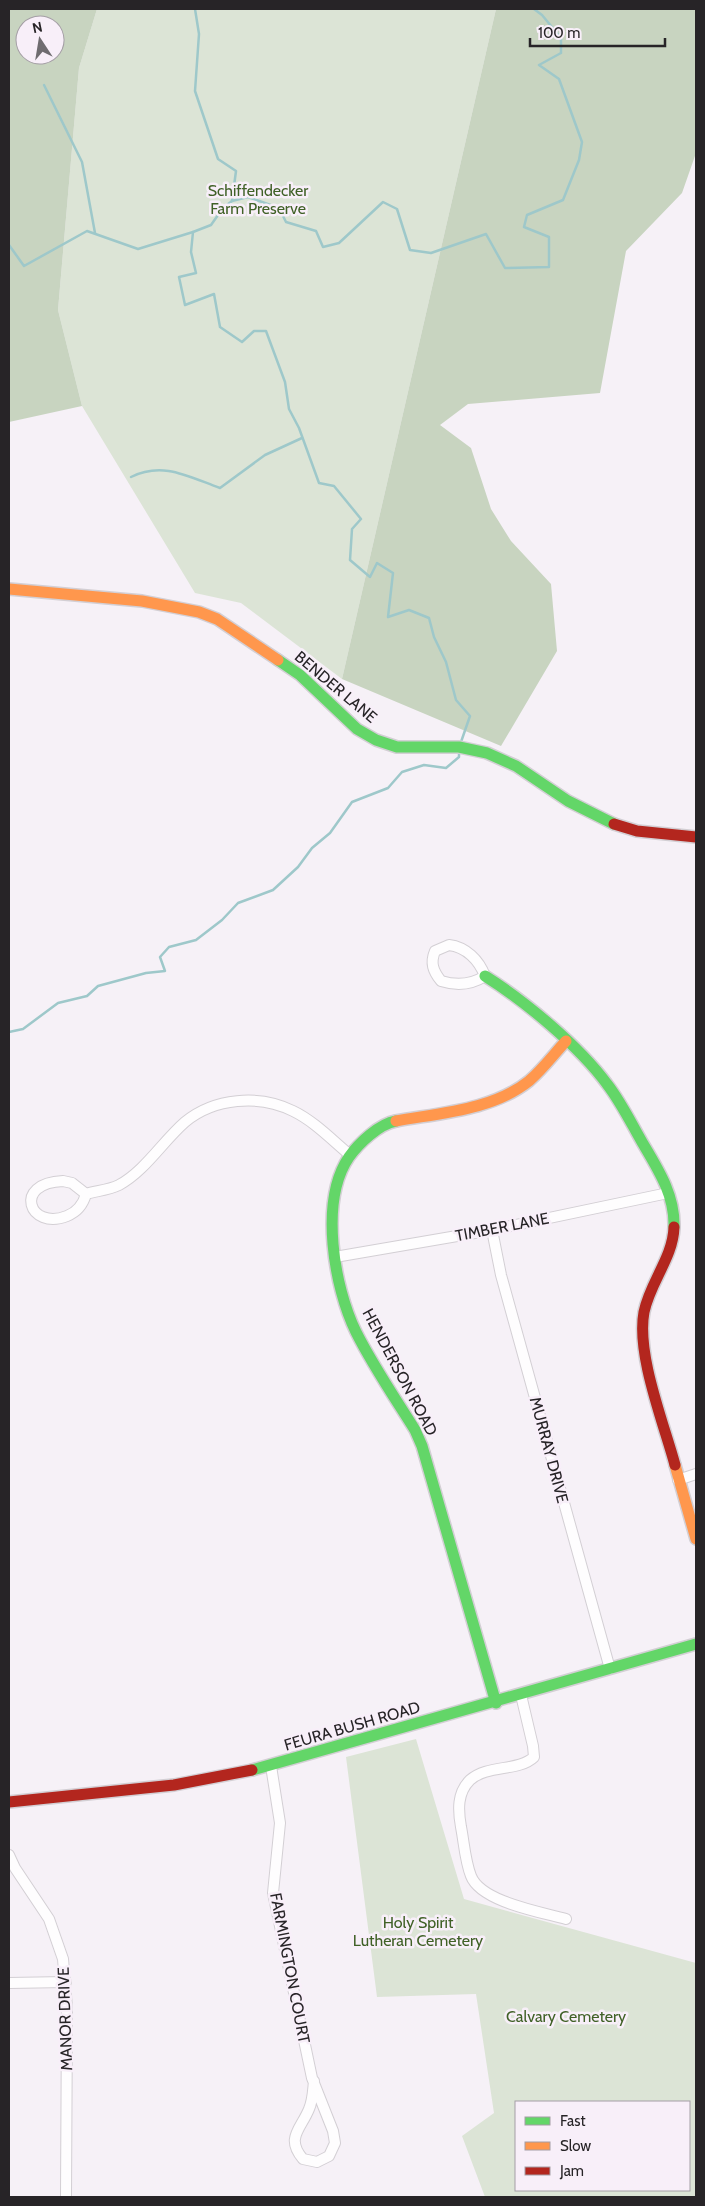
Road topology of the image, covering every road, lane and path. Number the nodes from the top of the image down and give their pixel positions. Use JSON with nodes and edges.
{"nodes":[{"id":1,"x":9,"y":589,"type":"edge"},
{"id":2,"x":696,"y":837,"type":"edge"},
{"id":3,"x":486,"y":976,"type":"junction"},
{"id":4,"x":566,"y":1041,"type":"junction"},
{"id":5,"x":350,"y":1155,"type":"junction"},
{"id":6,"x":86,"y":1194,"type":"junction"},
{"id":7,"x":668,"y":1194,"type":"junction"},
{"id":8,"x":492,"y":1230,"type":"junction"},
{"id":9,"x":335,"y":1257,"type":"junction"},
{"id":10,"x":696,"y":1474,"type":"edge"},
{"id":11,"x":678,"y":1480,"type":"junction"},
{"id":12,"x":696,"y":1539,"type":"edge"},
{"id":13,"x":696,"y":1644,"type":"edge"},
{"id":14,"x":610,"y":1669,"type":"junction"},
{"id":15,"x":521,"y":1695,"type":"junction"},
{"id":16,"x":496,"y":1703,"type":"junction"},
{"id":17,"x":271,"y":1766,"type":"junction"},
{"id":18,"x":9,"y":1802,"type":"edge"},
{"id":19,"x":9,"y":1855,"type":"edge"},
{"id":20,"x":566,"y":1919,"type":"dead end"},
{"id":21,"x":66,"y":1982,"type":"junction"},
{"id":22,"x":9,"y":1983,"type":"edge"},
{"id":23,"x":314,"y":2081,"type":"junction"},
{"id":24,"x":66,"y":2197,"type":"edge"}],
"edges":[{"from":1,"to":2,"type":"street","name":"BENDER LANE"},
{"from":3,"to":3,"type":"street"},
{"from":3,"to":4,"type":"street"},
{"from":4,"to":5,"type":"street","name":"HENDERSON ROAD"},
{"from":4,"to":7,"type":"street"},
{"from":5,"to":6,"type":"street"},
{"from":5,"to":9,"type":"street","name":"HENDERSON ROAD"},
{"from":6,"to":6,"type":"street"},
{"from":7,"to":8,"type":"street","name":"TIMBER LANE"},
{"from":7,"to":11,"type":"street"},
{"from":8,"to":9,"type":"street","name":"TIMBER LANE"},
{"from":8,"to":14,"type":"street","name":"MURRAY DRIVE"},
{"from":9,"to":16,"type":"street","name":"HENDERSON ROAD"},
{"from":10,"to":11,"type":"street"},
{"from":11,"to":12,"type":"street"},
{"from":13,"to":14,"type":"street","name":"FEURA BUSH ROAD"},
{"from":14,"to":15,"type":"street","name":"FEURA BUSH ROAD"},
{"from":15,"to":16,"type":"street","name":"FEURA BUSH ROAD"},
{"from":15,"to":20,"type":"street"},
{"from":16,"to":17,"type":"street","name":"FEURA BUSH ROAD"},
{"from":17,"to":18,"type":"street","name":"FEURA BUSH ROAD"},
{"from":17,"to":23,"type":"street","name":"FARMINGTON COURT"},
{"from":19,"to":21,"type":"street","name":"MANOR DRIVE"},
{"from":21,"to":22,"type":"street"},
{"from":21,"to":24,"type":"street","name":"MANOR DRIVE"},
{"from":23,"to":23,"type":"street","name":"FARMINGTON COURT"}]}
